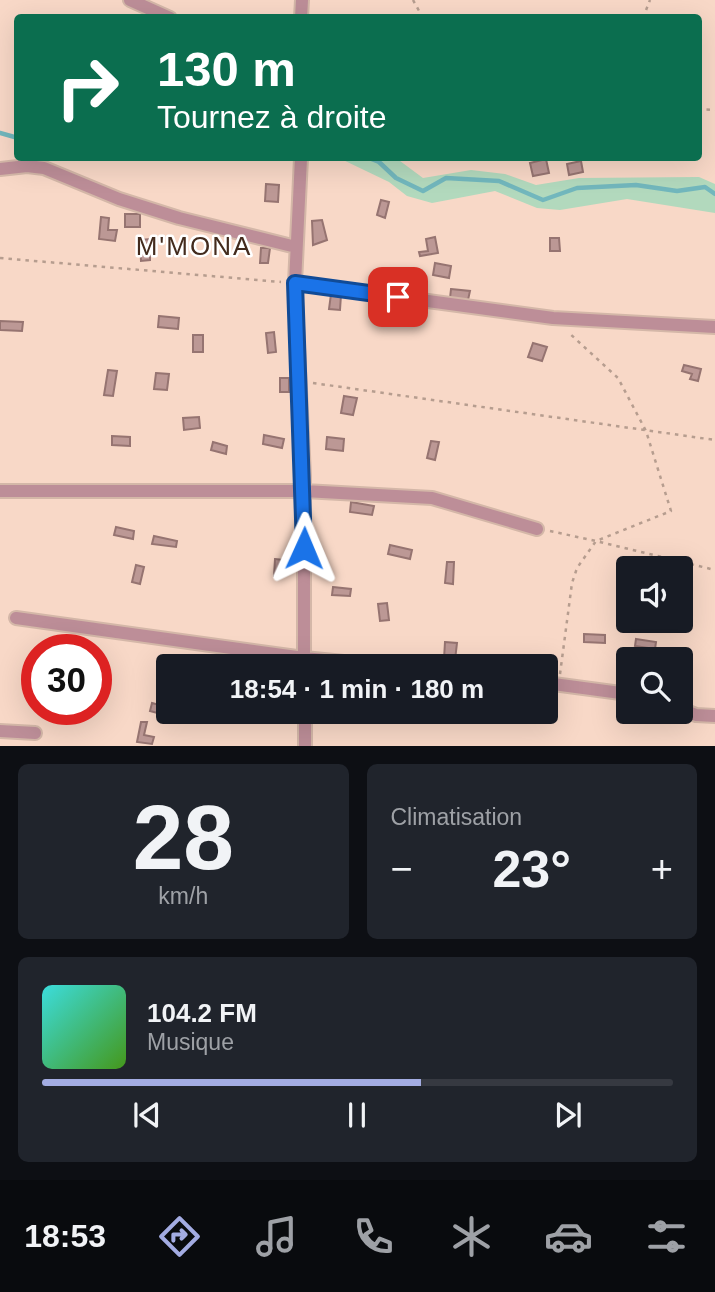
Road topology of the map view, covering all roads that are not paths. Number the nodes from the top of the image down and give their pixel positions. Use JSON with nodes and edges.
{"nodes":[{"id":1,"x":130,"y":0,"type":"edge"},
{"id":2,"x":161,"y":14,"type":"edge"},
{"id":3,"x":301,"y":161,"type":"edge"},
{"id":4,"x":0,"y":169,"type":"edge"},
{"id":5,"x":296,"y":247,"type":"junction"},
{"id":6,"x":295,"y":283,"type":"junction"},
{"id":7,"x":715,"y":327,"type":"edge"},
{"id":8,"x":0,"y":491,"type":"edge"},
{"id":9,"x":304,"y":491,"type":"junction"},
{"id":10,"x":537,"y":529,"type":"road end"},
{"id":11,"x":16,"y":618,"type":"dead end"},
{"id":12,"x":252,"y":654,"type":"edge"},
{"id":13,"x":304,"y":654,"type":"edge"},
{"id":14,"x":558,"y":684,"type":"edge"},
{"id":15,"x":616,"y":692,"type":"edge"},
{"id":16,"x":693,"y":714,"type":"edge"},
{"id":17,"x":715,"y":716,"type":"edge"},
{"id":18,"x":304,"y":724,"type":"edge"},
{"id":19,"x":0,"y":731,"type":"edge"},
{"id":20,"x":35,"y":733,"type":"dead end"},
{"id":21,"x":305,"y":746,"type":"edge"}],
"edges":[{"from":1,"to":2,"type":"street"},
{"from":3,"to":5,"type":"street"},
{"from":4,"to":5,"type":"street"},
{"from":5,"to":6,"type":"street"},
{"from":6,"to":7,"type":"street"},
{"from":6,"to":9,"type":"street"},
{"from":8,"to":9,"type":"street"},
{"from":9,"to":10,"type":"street"},
{"from":9,"to":13,"type":"street"},
{"from":11,"to":12,"type":"street"},
{"from":14,"to":15,"type":"street"},
{"from":16,"to":17,"type":"street"},
{"from":18,"to":21,"type":"street"},
{"from":19,"to":20,"type":"street"}]}
